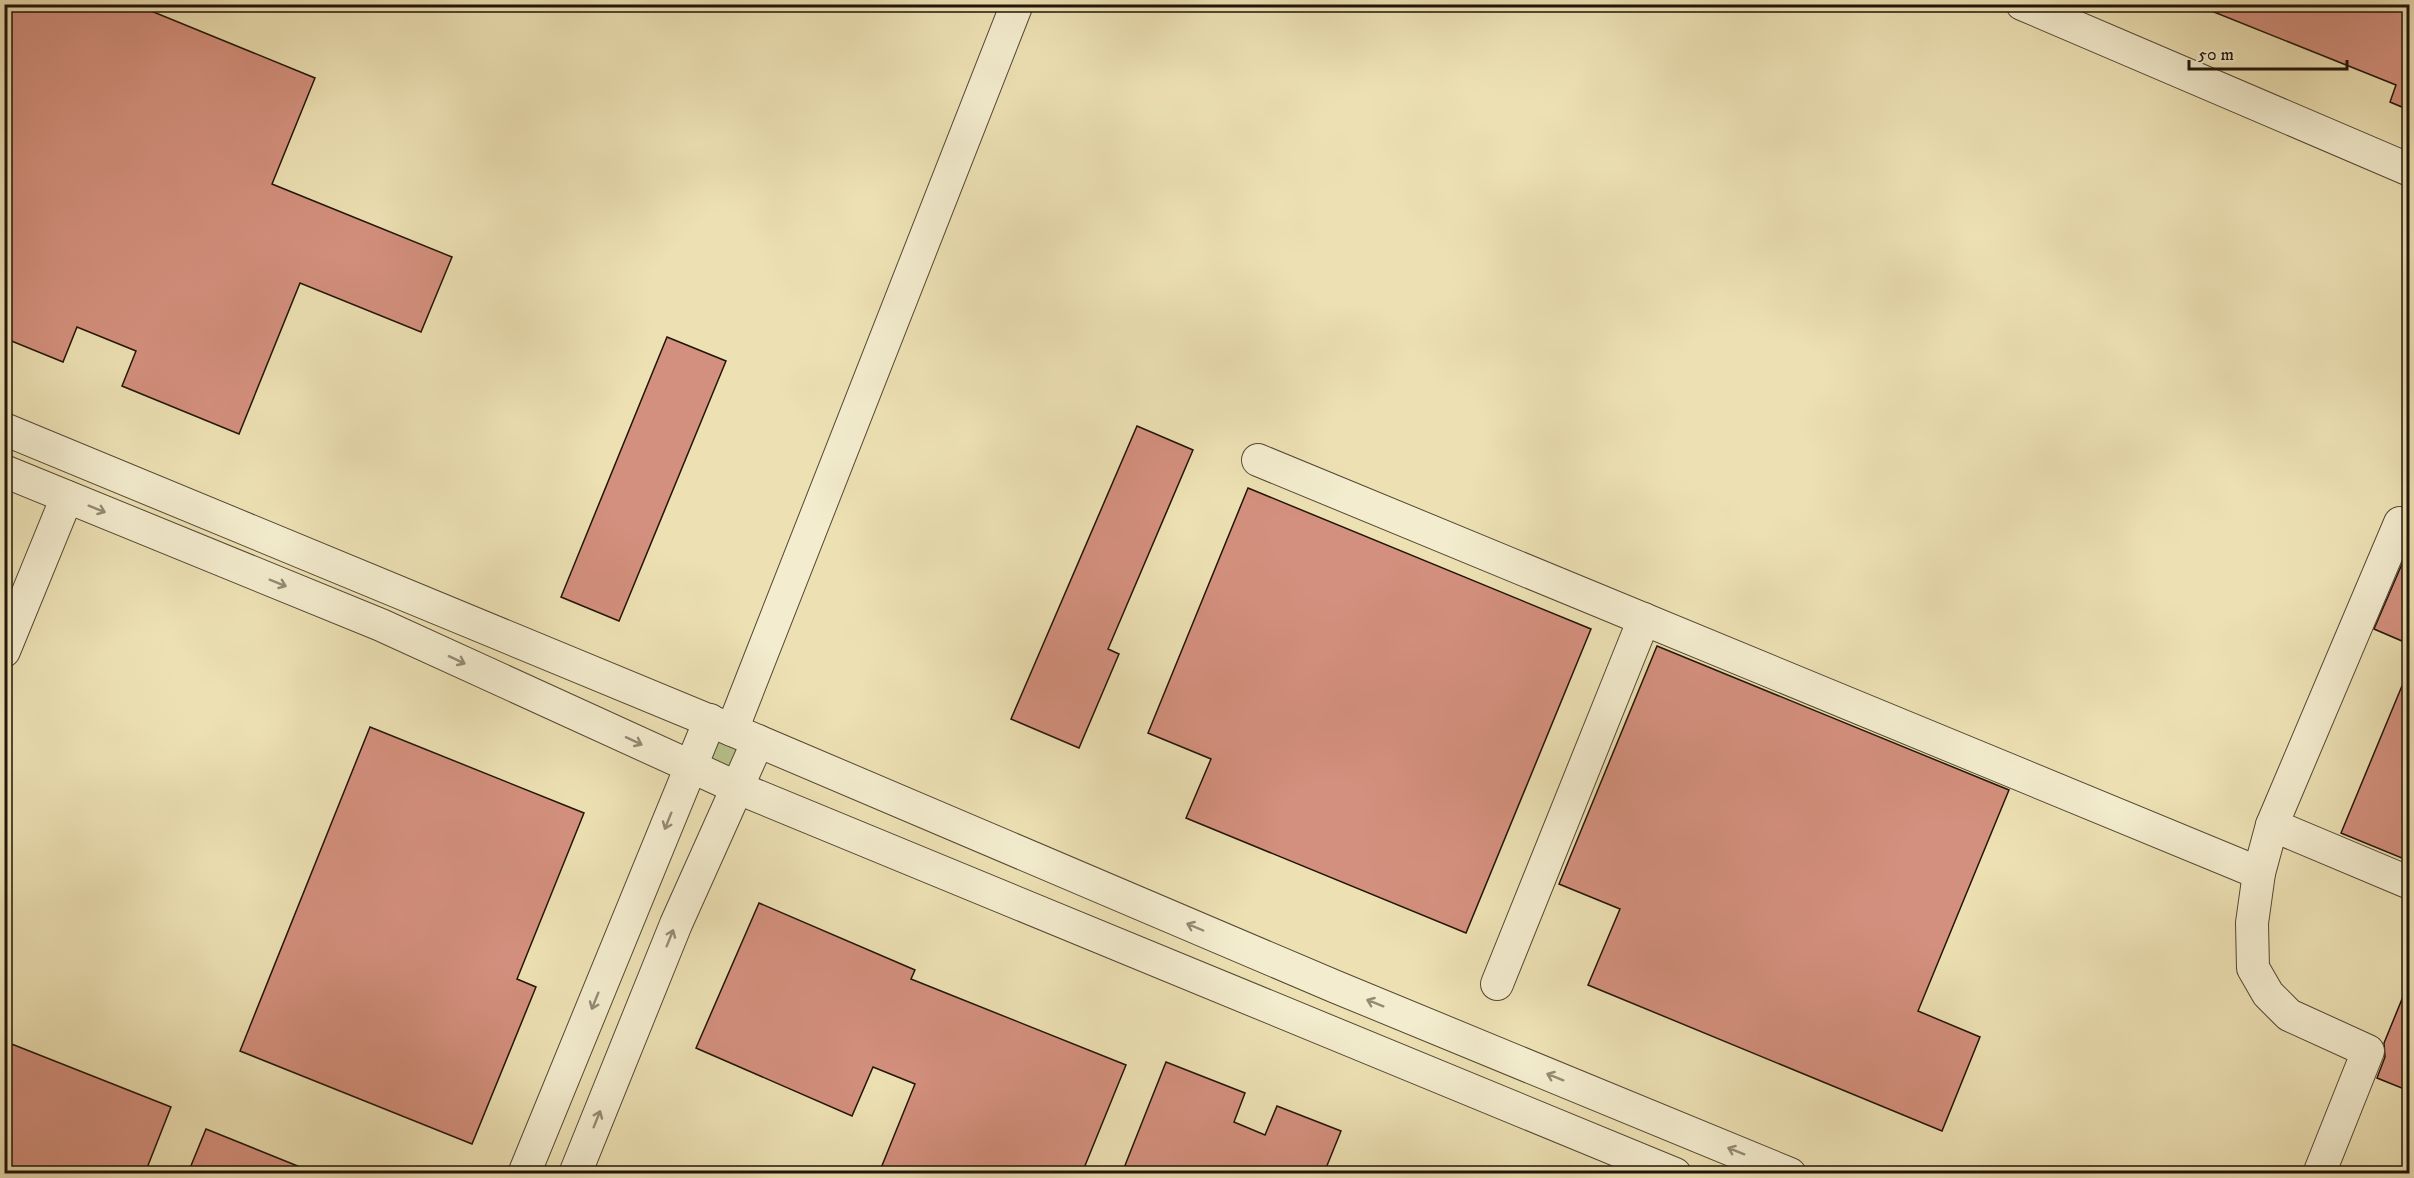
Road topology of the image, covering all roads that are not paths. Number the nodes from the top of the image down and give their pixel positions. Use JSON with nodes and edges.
{"nodes":[{"id":1,"x":1017,"y":4,"type":"edge"},
{"id":2,"x":2022,"y":4,"type":"edge"},
{"id":3,"x":2409,"y":170,"type":"edge"},
{"id":4,"x":4,"y":429,"type":"edge"},
{"id":5,"x":1258,"y":460,"type":"dead end"},
{"id":6,"x":4,"y":471,"type":"edge"},
{"id":7,"x":67,"y":497,"type":"junction"},
{"id":8,"x":2409,"y":527,"type":"edge"},
{"id":9,"x":1644,"y":619,"type":"junction"},
{"id":10,"x":4,"y":651,"type":"edge"},
{"id":11,"x":733,"y":730,"type":"junction"},
{"id":12,"x":690,"y":767,"type":"junction"},
{"id":13,"x":738,"y":788,"type":"junction"},
{"id":14,"x":2272,"y":825,"type":"junction"},
{"id":15,"x":2259,"y":873,"type":"junction"},
{"id":16,"x":2409,"y":882,"type":"edge"},
{"id":17,"x":1497,"y":984,"type":"dead end"},
{"id":18,"x":1336,"y":987,"type":"junction"},
{"id":19,"x":1319,"y":1028,"type":"junction"},
{"id":20,"x":524,"y":1173,"type":"edge"},
{"id":21,"x":575,"y":1173,"type":"edge"},
{"id":22,"x":1675,"y":1173,"type":"edge"},
{"id":23,"x":1790,"y":1173,"type":"edge"},
{"id":24,"x":2319,"y":1173,"type":"edge"}],
"edges":[{"from":1,"to":11,"type":"street"},
{"from":2,"to":3,"type":"street"},
{"from":4,"to":11,"type":"street"},
{"from":5,"to":9,"type":"street"},
{"from":6,"to":7,"type":"street"},
{"from":7,"to":10,"type":"street"},
{"from":7,"to":12,"type":"street","one_way":true},
{"from":8,"to":14,"type":"street"},
{"from":9,"to":15,"type":"street"},
{"from":9,"to":17,"type":"street"},
{"from":11,"to":12,"type":"street"},
{"from":11,"to":13,"type":"street"},
{"from":18,"to":11,"type":"street","one_way":true},
{"from":12,"to":13,"type":"street"},
{"from":12,"to":20,"type":"street","one_way":true},
{"from":13,"to":19,"type":"street"},
{"from":21,"to":13,"type":"street","one_way":true},
{"from":14,"to":15,"type":"street"},
{"from":14,"to":16,"type":"street"},
{"from":15,"to":24,"type":"street"},
{"from":18,"to":19,"type":"street"},
{"from":23,"to":18,"type":"street","one_way":true},
{"from":19,"to":22,"type":"street"}]}
